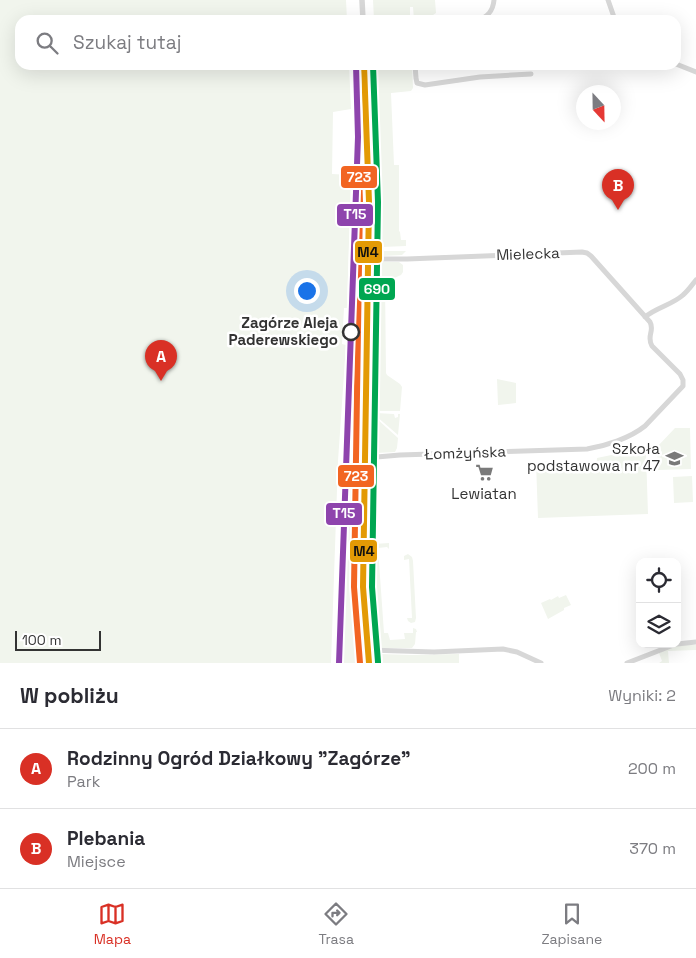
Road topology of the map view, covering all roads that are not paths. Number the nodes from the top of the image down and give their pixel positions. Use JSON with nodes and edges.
{"nodes":[{"id":1,"x":362,"y":0,"type":"edge"},
{"id":2,"x":494,"y":0,"type":"edge"},
{"id":3,"x":608,"y":0,"type":"edge"},
{"id":4,"x":363,"y":15,"type":"edge"},
{"id":5,"x":488,"y":15,"type":"edge"},
{"id":6,"x":613,"y":15,"type":"edge"},
{"id":7,"x":681,"y":66,"type":"edge"},
{"id":8,"x":364,"y":70,"type":"edge"},
{"id":9,"x":415,"y":70,"type":"edge"},
{"id":10,"x":696,"y":72,"type":"edge"},
{"id":11,"x":531,"y":74,"type":"dead end"},
{"id":12,"x":368,"y":259,"type":"junction"},
{"id":13,"x":696,"y":280,"type":"edge"},
{"id":14,"x":645,"y":317,"type":"junction"},
{"id":15,"x":652,"y":329,"type":"joint"},
{"id":16,"x":365,"y":458,"type":"junction"},
{"id":17,"x":696,"y":642,"type":"edge"},
{"id":18,"x":681,"y":644,"type":"edge"},
{"id":19,"x":666,"y":648,"type":"edge"},
{"id":20,"x":368,"y":650,"type":"junction"},
{"id":21,"x":369,"y":663,"type":"edge"},
{"id":22,"x":541,"y":663,"type":"edge"},
{"id":23,"x":627,"y":663,"type":"edge"}],
"edges":[{"from":1,"to":4,"type":"street"},
{"from":2,"to":5,"type":"street"},
{"from":3,"to":6,"type":"street"},
{"from":7,"to":10,"type":"street"},
{"from":8,"to":12,"type":"street"},
{"from":9,"to":11,"type":"street"},
{"from":12,"to":14,"type":"street","name":"Mielecka"},
{"from":12,"to":16,"type":"street"},
{"from":13,"to":14,"type":"street"},
{"from":14,"to":15,"type":"street","name":"Mielecka"},
{"from":15,"to":16,"type":"street","name":"Łomżyńska"},
{"from":16,"to":20,"type":"street"},
{"from":17,"to":18,"type":"street"},
{"from":19,"to":23,"type":"street"},
{"from":20,"to":21,"type":"street"},
{"from":20,"to":22,"type":"street"}]}
